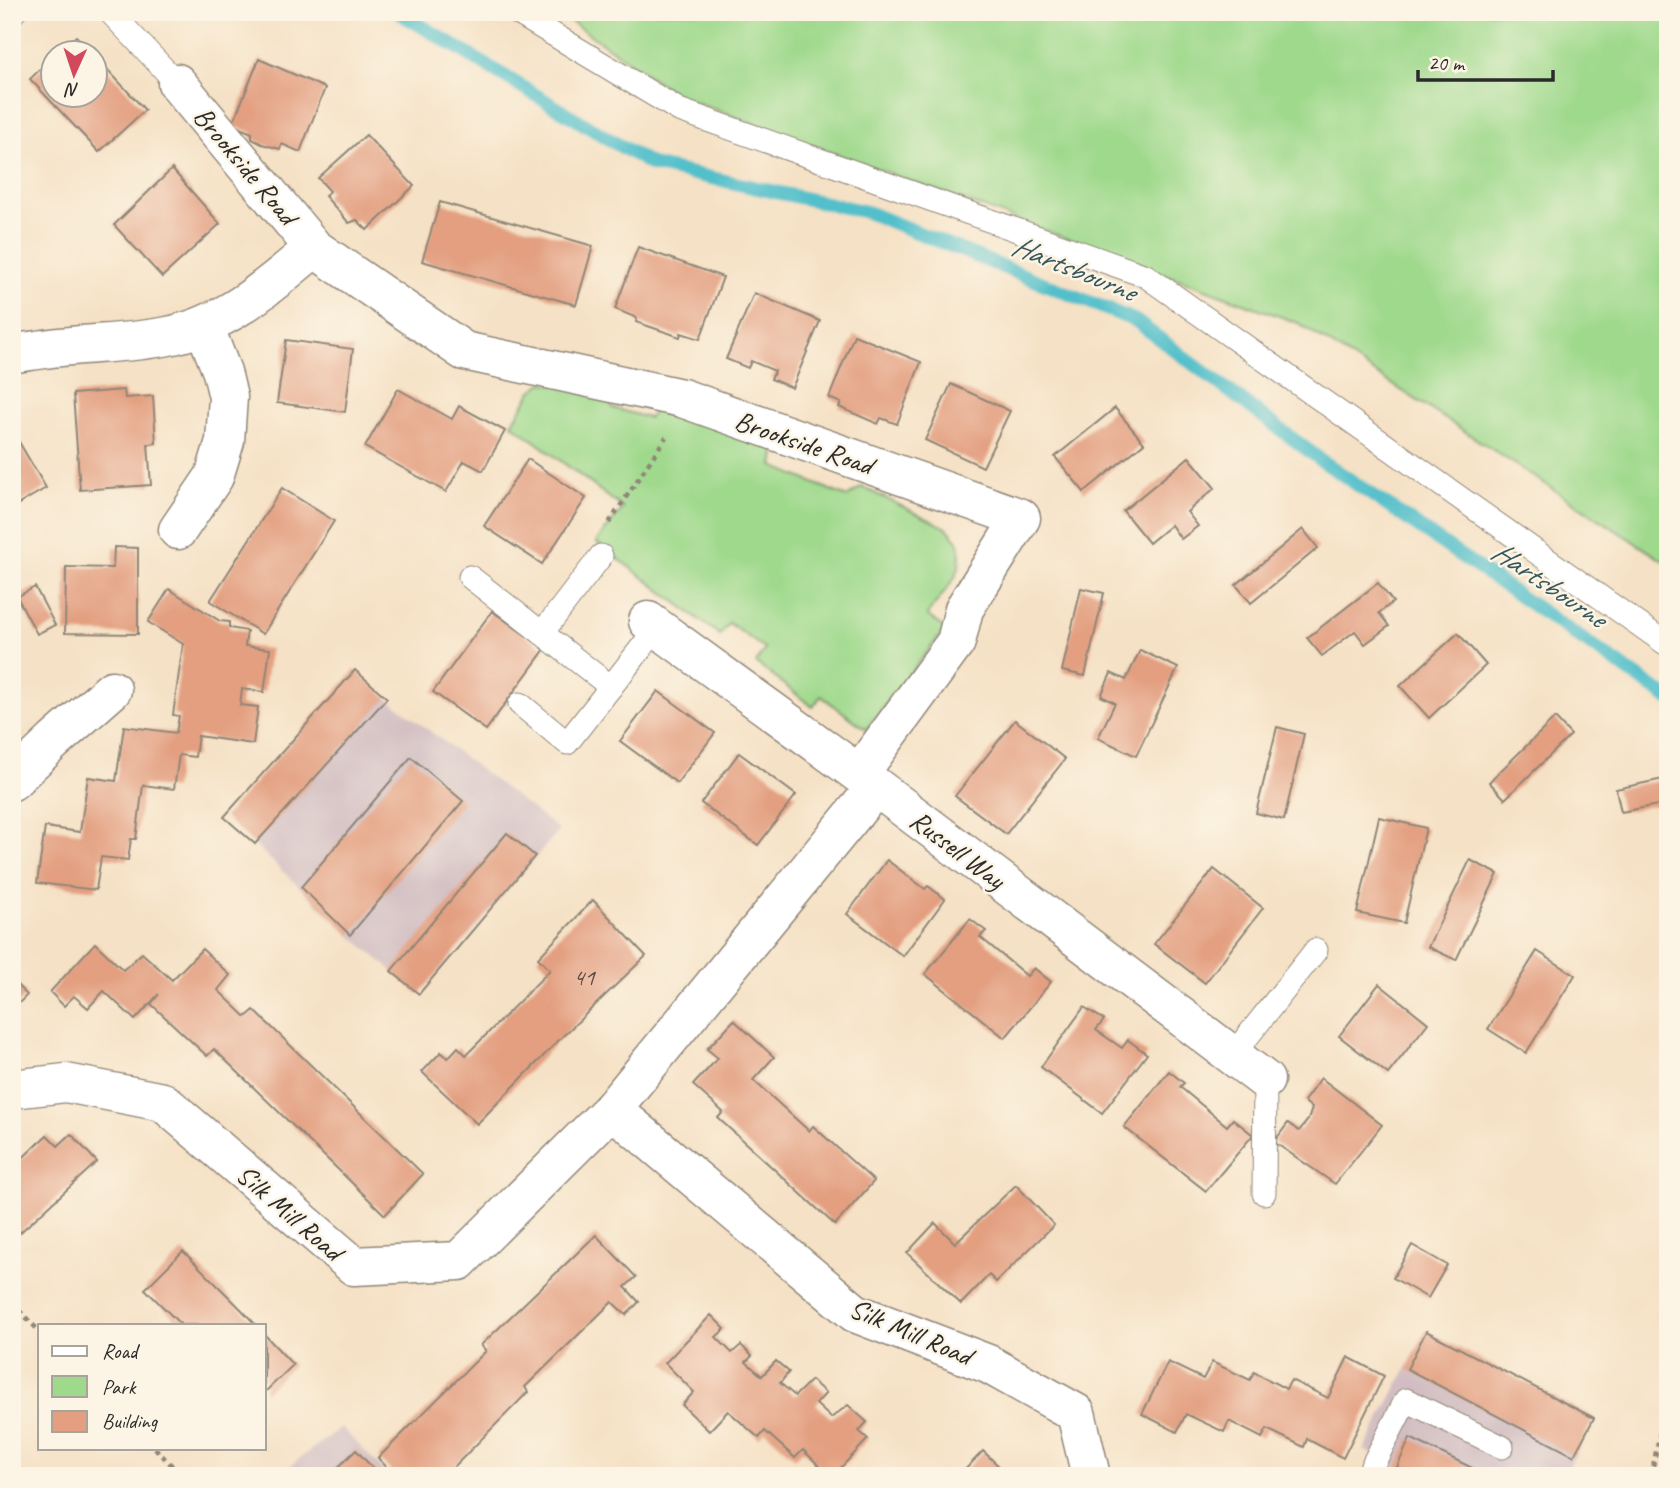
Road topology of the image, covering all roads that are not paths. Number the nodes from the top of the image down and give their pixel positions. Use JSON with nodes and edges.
{"nodes":[{"id":1,"x":110,"y":12,"type":"edge"},
{"id":2,"x":516,"y":12,"type":"edge"},
{"id":3,"x":177,"y":83,"type":"joint"},
{"id":4,"x":314,"y":248,"type":"junction"},
{"id":5,"x":204,"y":326,"type":"junction"},
{"id":6,"x":12,"y":354,"type":"edge"},
{"id":7,"x":178,"y":530,"type":"dead end"},
{"id":8,"x":601,"y":556,"type":"road end"},
{"id":9,"x":470,"y":577,"type":"dead end"},
{"id":10,"x":652,"y":624,"type":"joint"},
{"id":11,"x":542,"y":633,"type":"junction"},
{"id":12,"x":1668,"y":645,"type":"edge"},
{"id":13,"x":611,"y":687,"type":"junction"},
{"id":14,"x":112,"y":690,"type":"dead end"},
{"id":15,"x":520,"y":705,"type":"dead end"},
{"id":16,"x":867,"y":780,"type":"junction"},
{"id":17,"x":12,"y":781,"type":"edge"},
{"id":18,"x":1315,"y":950,"type":"dead end"},
{"id":19,"x":1233,"y":1056,"type":"junction"},
{"id":20,"x":1265,"y":1080,"type":"joint"},
{"id":21,"x":12,"y":1089,"type":"edge"},
{"id":22,"x":612,"y":1109,"type":"junction"},
{"id":23,"x":1265,"y":1193,"type":"dead end"},
{"id":24,"x":1502,"y":1447,"type":"dead end"},
{"id":25,"x":1091,"y":1476,"type":"edge"},
{"id":26,"x":1367,"y":1476,"type":"edge"}],
"edges":[{"from":1,"to":3,"type":"lane"},
{"from":2,"to":12,"type":"lane"},
{"from":3,"to":4,"type":"street","name":"Brookside Road"},
{"from":4,"to":5,"type":"street","name":"Brookside Road"},
{"from":4,"to":16,"type":"street","name":"Brookside Road"},
{"from":5,"to":6,"type":"street","name":"Brookside Road"},
{"from":5,"to":7,"type":"street"},
{"from":8,"to":11,"type":"lane"},
{"from":9,"to":11,"type":"lane"},
{"from":10,"to":13,"type":"lane"},
{"from":10,"to":16,"type":"street","name":"Russell Way"},
{"from":11,"to":13,"type":"lane"},
{"from":13,"to":15,"type":"lane"},
{"from":14,"to":17,"type":"street"},
{"from":16,"to":19,"type":"street","name":"Russell Way"},
{"from":16,"to":22,"type":"street","name":"Silk Mill Road"},
{"from":18,"to":19,"type":"lane"},
{"from":19,"to":20,"type":"street","name":"Russell Way"},
{"from":20,"to":23,"type":"lane"},
{"from":21,"to":22,"type":"street","name":"Silk Mill Road"},
{"from":22,"to":25,"type":"street","name":"Silk Mill Road"},
{"from":24,"to":26,"type":"lane"}]}
